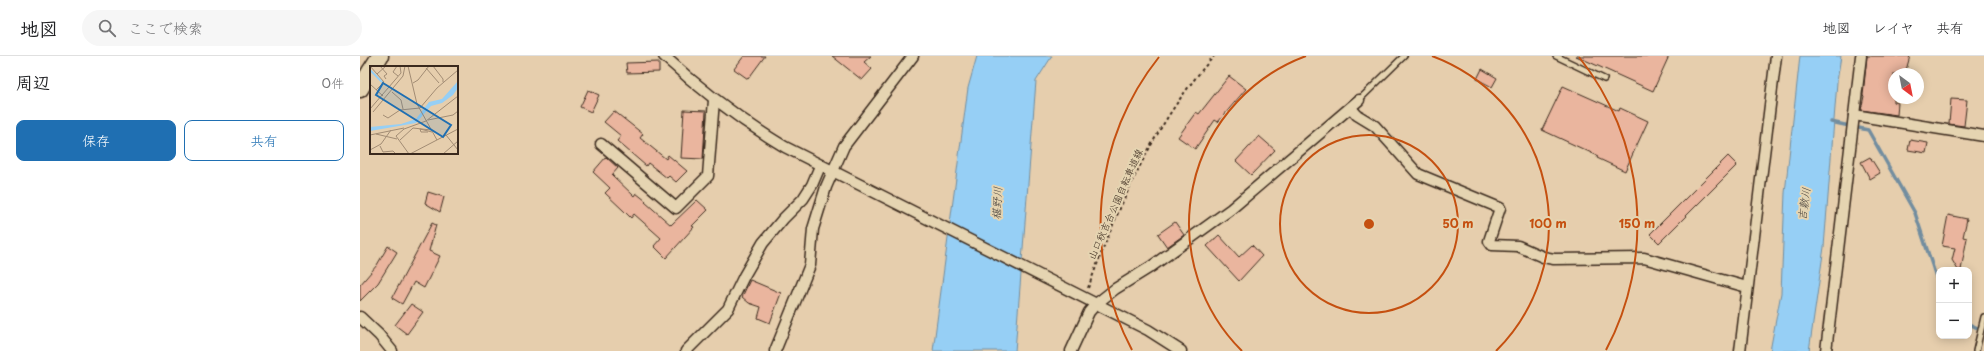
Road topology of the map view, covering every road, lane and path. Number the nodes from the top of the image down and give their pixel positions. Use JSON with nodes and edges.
{"nodes":[{"id":1,"x":380,"y":56,"type":"edge"},
{"id":2,"x":664,"y":56,"type":"edge"},
{"id":3,"x":913,"y":56,"type":"edge"},
{"id":4,"x":1214,"y":56,"type":"edge"},
{"id":5,"x":1404,"y":56,"type":"edge"},
{"id":6,"x":1556,"y":56,"type":"edge"},
{"id":7,"x":1776,"y":56,"type":"edge"},
{"id":8,"x":1862,"y":56,"type":"edge"},
{"id":9,"x":374,"y":66,"type":"edge"},
{"id":10,"x":370,"y":72,"type":"edge"},
{"id":11,"x":1604,"y":79,"type":"dead end"},
{"id":12,"x":360,"y":89,"type":"edge"},
{"id":13,"x":714,"y":100,"type":"junction"},
{"id":14,"x":1359,"y":100,"type":"joint"},
{"id":15,"x":1351,"y":108,"type":"junction"},
{"id":16,"x":1854,"y":117,"type":"junction"},
{"id":17,"x":1984,"y":136,"type":"edge"},
{"id":18,"x":601,"y":144,"type":"dead end"},
{"id":19,"x":820,"y":166,"type":"junction"},
{"id":20,"x":833,"y":173,"type":"junction"},
{"id":21,"x":1747,"y":287,"type":"junction"},
{"id":22,"x":1084,"y":298,"type":"junction"},
{"id":23,"x":1096,"y":304,"type":"junction"},
{"id":24,"x":1984,"y":316,"type":"edge"},
{"id":25,"x":360,"y":317,"type":"edge"},
{"id":26,"x":392,"y":351,"type":"edge"},
{"id":27,"x":686,"y":351,"type":"edge"},
{"id":28,"x":775,"y":351,"type":"edge"},
{"id":29,"x":1071,"y":351,"type":"edge"},
{"id":30,"x":1181,"y":351,"type":"edge"},
{"id":31,"x":1740,"y":351,"type":"edge"},
{"id":32,"x":1826,"y":351,"type":"edge"},
{"id":33,"x":1976,"y":351,"type":"edge"}],
"edges":[{"from":1,"to":9,"type":"main road"},
{"from":2,"to":13,"type":"street"},
{"from":3,"to":20,"type":"street"},
{"from":4,"to":22,"type":"path","name":"山口秋吉台公園自転車道線"},
{"from":5,"to":14,"type":"lane"},
{"from":6,"to":11,"type":"lane"},
{"from":7,"to":21,"type":"street"},
{"from":8,"to":16,"type":"street"},
{"from":10,"to":12,"type":"main road"},
{"from":13,"to":18,"type":"street"},
{"from":13,"to":19,"type":"street"},
{"from":14,"to":15,"type":"street"},
{"from":15,"to":21,"type":"street"},
{"from":15,"to":23,"type":"street"},
{"from":16,"to":17,"type":"street"},
{"from":16,"to":32,"type":"street"},
{"from":19,"to":20,"type":"street"},
{"from":19,"to":27,"type":"street"},
{"from":20,"to":22,"type":"street"},
{"from":20,"to":28,"type":"street"},
{"from":21,"to":31,"type":"street"},
{"from":22,"to":23,"type":"street"},
{"from":23,"to":29,"type":"street"},
{"from":23,"to":30,"type":"street"},
{"from":24,"to":33,"type":"lane"},
{"from":25,"to":26,"type":"street"}]}
